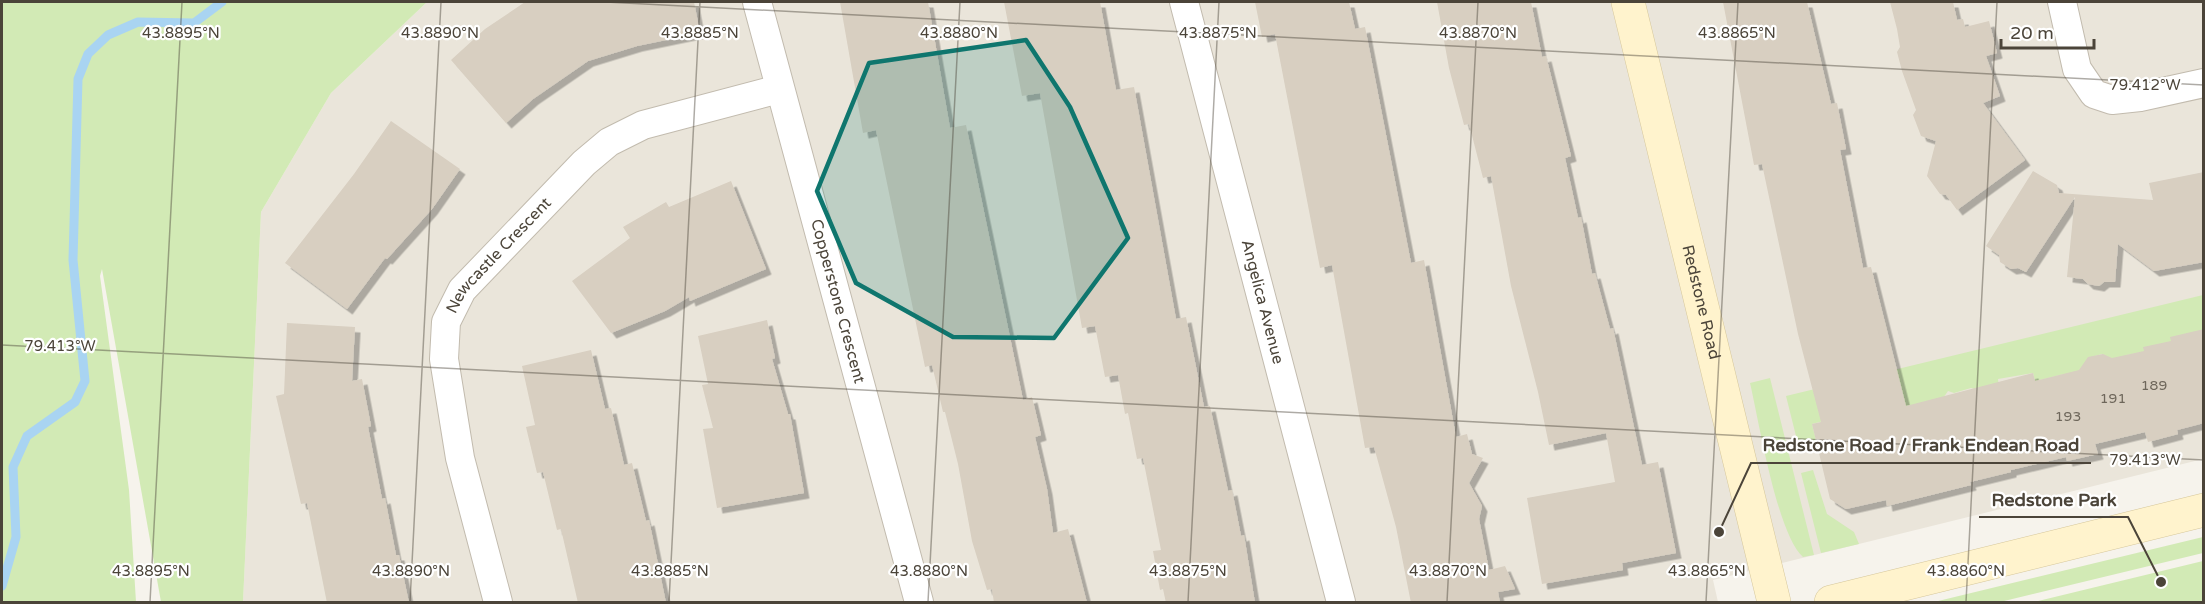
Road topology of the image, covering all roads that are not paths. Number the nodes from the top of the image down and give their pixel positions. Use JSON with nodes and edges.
{"nodes":[{"id":1,"x":757,"y":2,"type":"edge"},
{"id":2,"x":1184,"y":2,"type":"edge"},
{"id":3,"x":1628,"y":2,"type":"edge"},
{"id":4,"x":2062,"y":2,"type":"edge"},
{"id":5,"x":2204,"y":83,"type":"edge"},
{"id":6,"x":779,"y":89,"type":"junction"},
{"id":7,"x":2204,"y":510,"type":"edge"},
{"id":8,"x":498,"y":603,"type":"edge"},
{"id":9,"x":920,"y":603,"type":"edge"},
{"id":10,"x":1341,"y":603,"type":"edge"},
{"id":11,"x":1774,"y":603,"type":"edge"},
{"id":12,"x":1831,"y":603,"type":"edge"}],
"edges":[{"from":1,"to":6,"type":"street","name":"Copperstone Crescent"},
{"from":2,"to":10,"type":"street","name":"Angelica Avenue"},
{"from":3,"to":11,"type":"street","name":"Redstone Road"},
{"from":4,"to":5,"type":"street"},
{"from":6,"to":8,"type":"street","name":"Newcastle Crescent"},
{"from":6,"to":9,"type":"street","name":"Copperstone Crescent"},
{"from":7,"to":12,"type":"street"}]}
